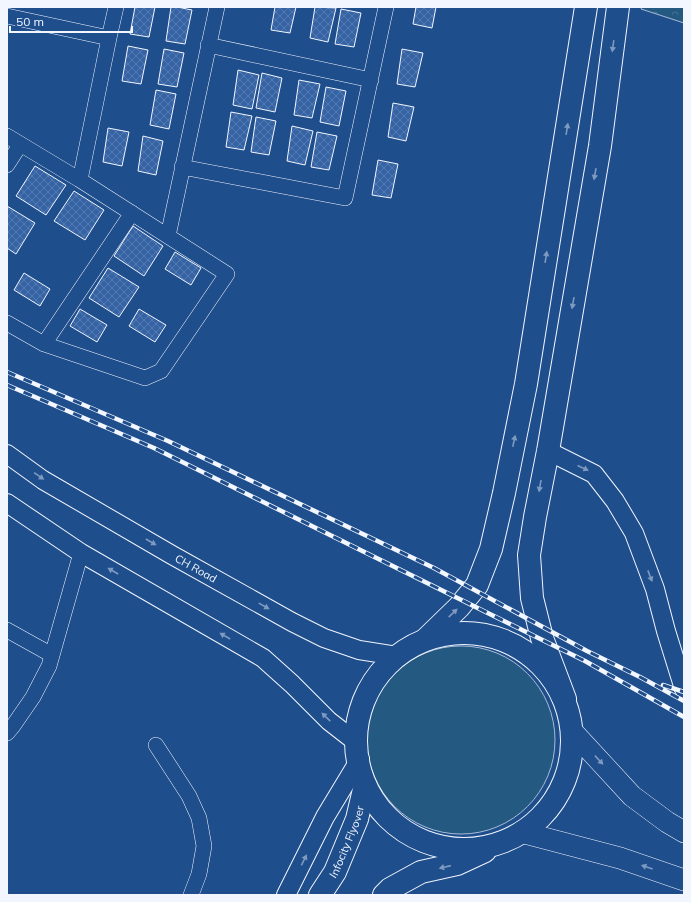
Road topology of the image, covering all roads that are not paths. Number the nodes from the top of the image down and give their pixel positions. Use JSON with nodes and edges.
{"nodes":[{"id":1,"x":116,"y":7,"type":"edge"},
{"id":2,"x":217,"y":7,"type":"edge"},
{"id":3,"x":386,"y":7,"type":"edge"},
{"id":4,"x":586,"y":7,"type":"edge"},
{"id":5,"x":618,"y":7,"type":"edge"},
{"id":6,"x":7,"y":16,"type":"edge"},
{"id":7,"x":108,"y":38,"type":"junction"},
{"id":8,"x":208,"y":45,"type":"junction"},
{"id":9,"x":371,"y":80,"type":"junction"},
{"id":10,"x":7,"y":136,"type":"edge"},
{"id":11,"x":20,"y":145,"type":"junction"},
{"id":12,"x":7,"y":165,"type":"edge"},
{"id":13,"x":182,"y":167,"type":"junction"},
{"id":14,"x":80,"y":180,"type":"junction"},
{"id":15,"x":132,"y":213,"type":"junction"},
{"id":16,"x":168,"y":236,"type":"junction"},
{"id":17,"x":7,"y":323,"type":"edge"},
{"id":18,"x":44,"y":344,"type":"junction"},
{"id":19,"x":548,"y":451,"type":"junction"},
{"id":20,"x":7,"y":454,"type":"edge"},
{"id":21,"x":7,"y":503,"type":"edge"},
{"id":22,"x":81,"y":553,"type":"junction"},
{"id":23,"x":7,"y":630,"type":"edge"},
{"id":24,"x":425,"y":640,"type":"junction"},
{"id":25,"x":52,"y":655,"type":"junction"},
{"id":26,"x":397,"y":656,"type":"junction"},
{"id":27,"x":684,"y":689,"type":"edge"},
{"id":28,"x":565,"y":698,"type":"junction"},
{"id":29,"x":572,"y":732,"type":"junction"},
{"id":30,"x":7,"y":733,"type":"edge"},
{"id":31,"x":156,"y":745,"type":"dead end"},
{"id":32,"x":358,"y":751,"type":"junction"},
{"id":33,"x":365,"y":785,"type":"junction"},
{"id":34,"x":684,"y":832,"type":"edge"},
{"id":35,"x":513,"y":836,"type":"junction"},
{"id":36,"x":684,"y":880,"type":"edge"},
{"id":37,"x":191,"y":895,"type":"edge"},
{"id":38,"x":286,"y":895,"type":"edge"},
{"id":39,"x":320,"y":895,"type":"edge"},
{"id":40,"x":384,"y":895,"type":"edge"}],
"edges":[{"from":1,"to":7,"type":"street"},
{"from":2,"to":8,"type":"street"},
{"from":3,"to":9,"type":"street"},
{"from":24,"to":4,"type":"highway","one_way":true},
{"from":5,"to":19,"type":"highway","one_way":true},
{"from":6,"to":7,"type":"street"},
{"from":7,"to":14,"type":"street"},
{"from":8,"to":9,"type":"street"},
{"from":8,"to":13,"type":"street"},
{"from":9,"to":13,"type":"street"},
{"from":10,"to":11,"type":"street"},
{"from":11,"to":12,"type":"street"},
{"from":11,"to":14,"type":"street"},
{"from":13,"to":16,"type":"street"},
{"from":14,"to":15,"type":"street"},
{"from":15,"to":16,"type":"street"},
{"from":15,"to":18,"type":"street"},
{"from":16,"to":18,"type":"street"},
{"from":17,"to":18,"type":"street"},
{"from":19,"to":27,"type":"street","one_way":true},
{"from":19,"to":28,"type":"highway","one_way":true},
{"from":20,"to":26,"type":"street","name":"CH Road","one_way":true},
{"from":21,"to":22,"type":"street"},
{"from":22,"to":25,"type":"street"},
{"from":32,"to":22,"type":"street","one_way":true},
{"from":23,"to":25,"type":"street"},
{"from":24,"to":26,"type":"highway"},
{"from":24,"to":28,"type":"highway"},
{"from":25,"to":30,"type":"street"},
{"from":26,"to":32,"type":"highway"},
{"from":28,"to":29,"type":"highway"},
{"from":29,"to":34,"type":"main road","one_way":true},
{"from":29,"to":35,"type":"highway"},
{"from":31,"to":37,"type":"street"},
{"from":32,"to":33,"type":"highway"},
{"from":38,"to":32,"type":"street","one_way":true},
{"from":33,"to":35,"type":"highway"},
{"from":33,"to":39,"type":"highway","name":"Infocity Flyover"},
{"from":36,"to":35,"type":"main road","one_way":true},
{"from":35,"to":40,"type":"highway","one_way":true}]}
